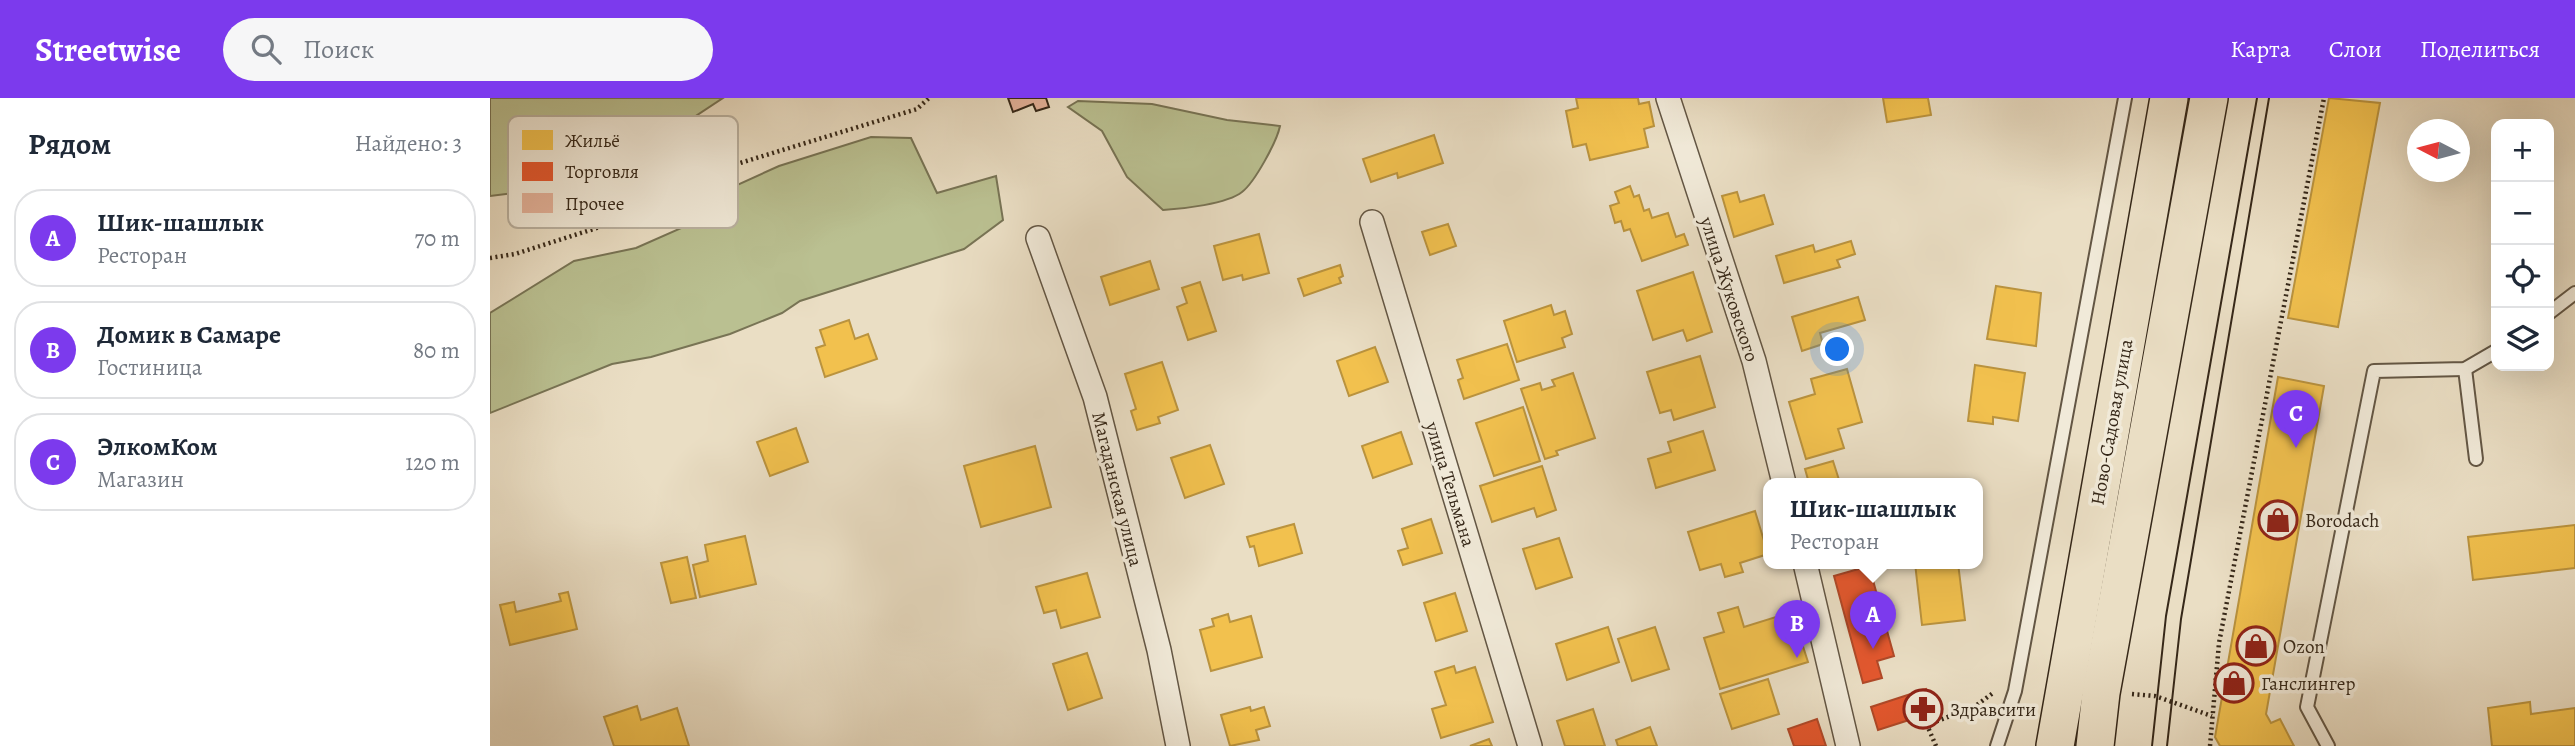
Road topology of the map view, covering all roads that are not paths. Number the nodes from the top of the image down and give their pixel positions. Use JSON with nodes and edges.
{"nodes":[{"id":1,"x":1668,"y":98,"type":"edge"},
{"id":2,"x":2126,"y":98,"type":"edge"},
{"id":3,"x":2169,"y":98,"type":"edge"},
{"id":4,"x":2209,"y":98,"type":"edge"},
{"id":5,"x":1372,"y":222,"type":"dead end"},
{"id":6,"x":1038,"y":238,"type":"dead end"},
{"id":7,"x":2575,"y":293,"type":"edge"},
{"id":8,"x":2554,"y":309,"type":"edge"},
{"id":9,"x":2491,"y":354,"type":"edge"},
{"id":10,"x":2465,"y":369,"type":"junction"},
{"id":11,"x":2476,"y":459,"type":"dead end"},
{"id":12,"x":1783,"y":478,"type":"edge"},
{"id":13,"x":1806,"y":569,"type":"edge"},
{"id":14,"x":1178,"y":746,"type":"edge"},
{"id":15,"x":1530,"y":746,"type":"edge"},
{"id":16,"x":1848,"y":746,"type":"edge"},
{"id":17,"x":1997,"y":746,"type":"edge"},
{"id":18,"x":2055,"y":746,"type":"edge"},
{"id":19,"x":2095,"y":746,"type":"edge"},
{"id":20,"x":2328,"y":746,"type":"edge"}],
"edges":[{"from":1,"to":12,"type":"street","name":"улица Жуковского"},
{"from":2,"to":17,"type":"lane"},
{"from":3,"to":18,"type":"main road","name":"Ново-Садовая улица"},
{"from":4,"to":19,"type":"main road","name":"Ново-Садовая улица"},
{"from":5,"to":15,"type":"street","name":"улица Тельмана"},
{"from":6,"to":14,"type":"street","name":"Магаданская улица"},
{"from":7,"to":8,"type":"lane"},
{"from":9,"to":10,"type":"lane"},
{"from":10,"to":11,"type":"lane"},
{"from":10,"to":20,"type":"lane"},
{"from":13,"to":16,"type":"street"}]}
